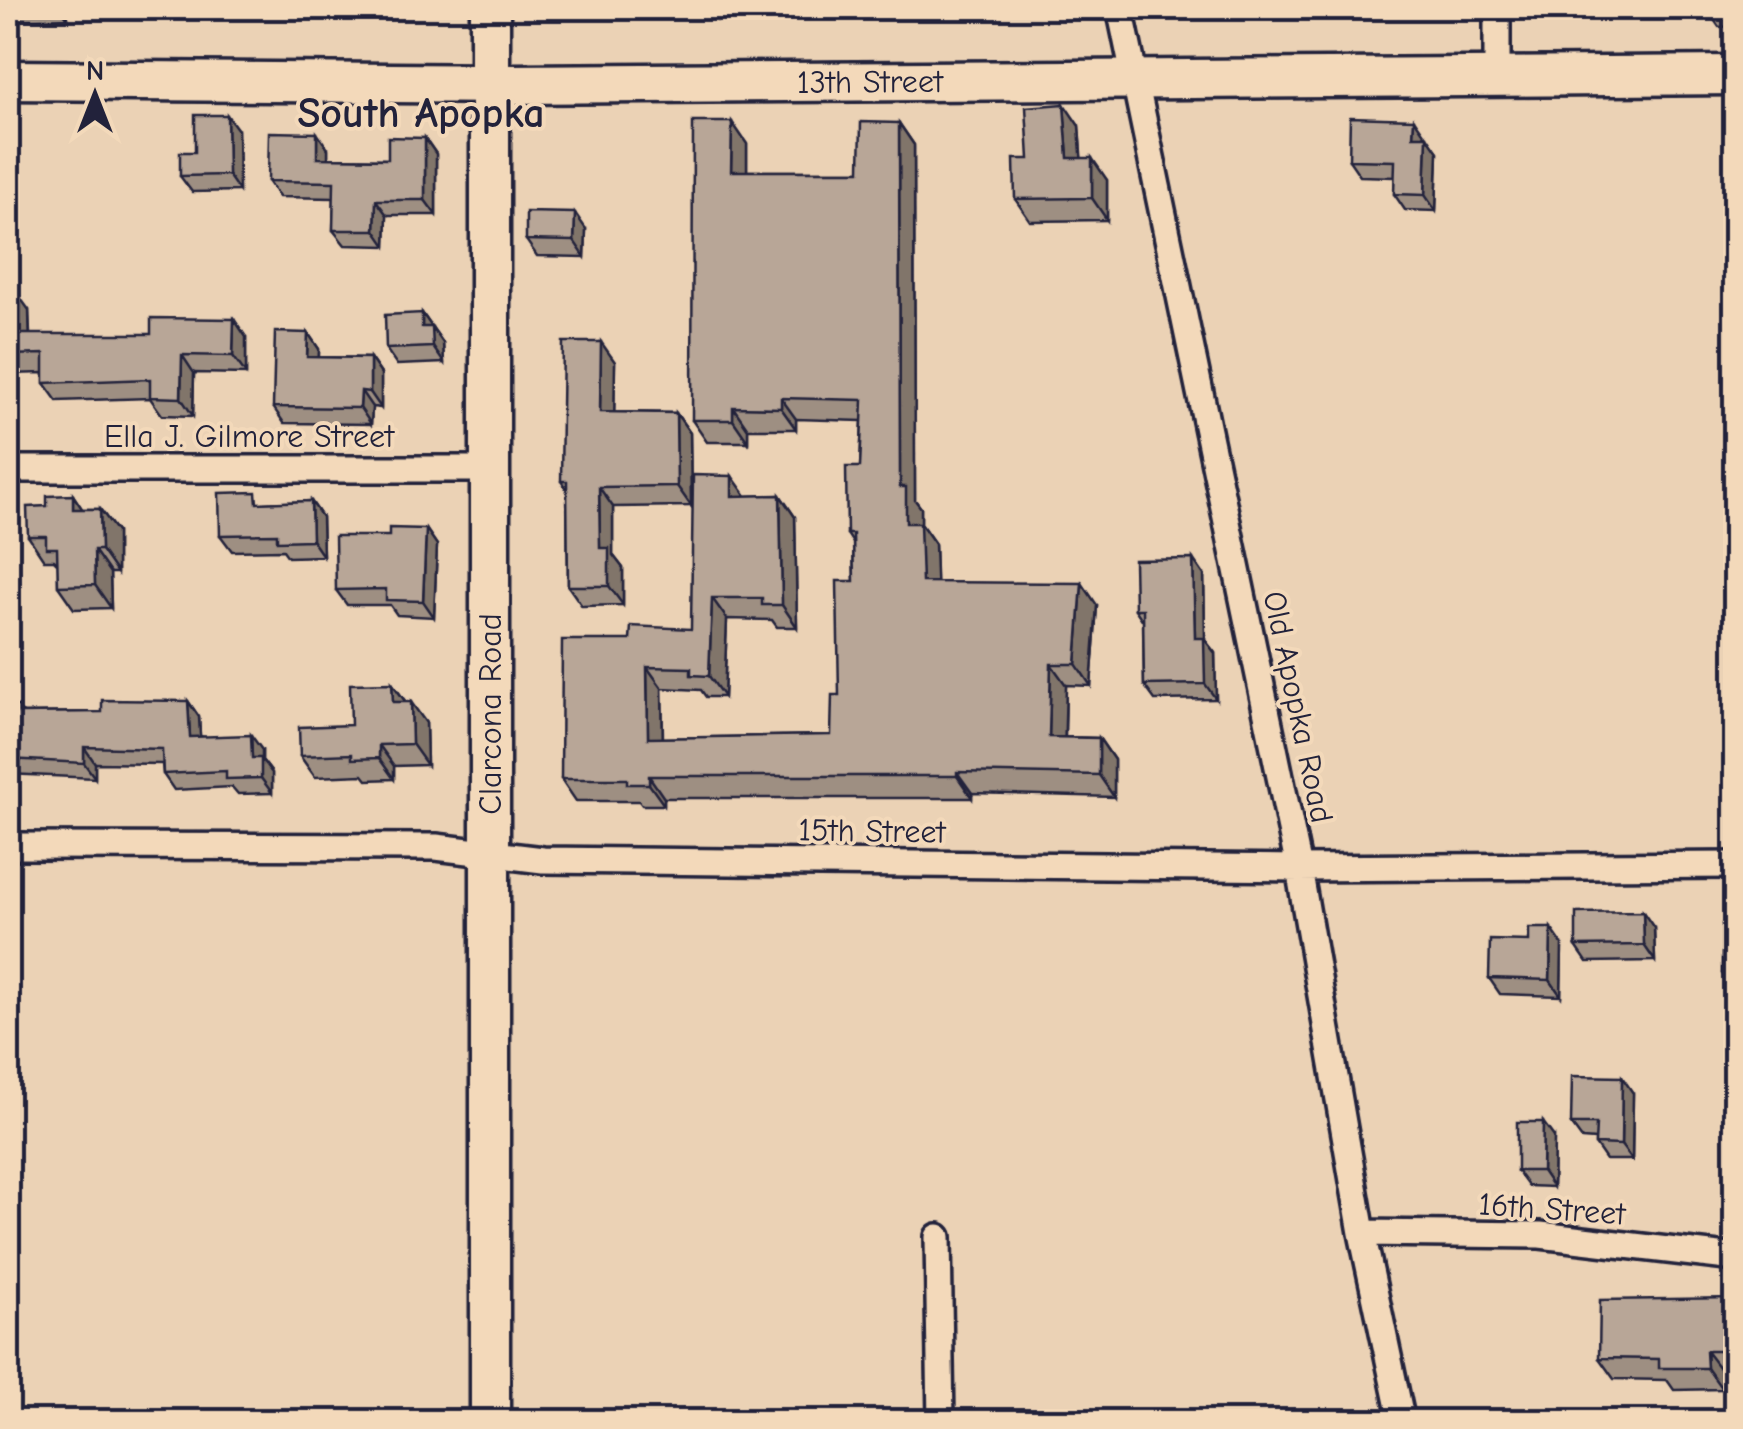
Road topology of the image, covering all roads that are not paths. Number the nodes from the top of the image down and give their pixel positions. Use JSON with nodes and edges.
{"nodes":[{"id":1,"x":490,"y":8,"type":"edge"},
{"id":2,"x":1120,"y":8,"type":"edge"},
{"id":3,"x":1497,"y":8,"type":"edge"},
{"id":4,"x":1736,"y":75,"type":"edge"},
{"id":5,"x":1497,"y":77,"type":"junction"},
{"id":6,"x":8,"y":80,"type":"edge"},
{"id":7,"x":1135,"y":81,"type":"junction"},
{"id":8,"x":491,"y":84,"type":"junction"},
{"id":9,"x":8,"y":468,"type":"edge"},
{"id":10,"x":490,"y":469,"type":"junction"},
{"id":11,"x":8,"y":846,"type":"edge"},
{"id":12,"x":489,"y":853,"type":"junction"},
{"id":13,"x":1736,"y":865,"type":"edge"},
{"id":14,"x":1299,"y":868,"type":"junction"},
{"id":15,"x":1362,"y":1234,"type":"junction"},
{"id":16,"x":938,"y":1237,"type":"dead end"},
{"id":17,"x":1736,"y":1258,"type":"edge"},
{"id":18,"x":490,"y":1422,"type":"edge"},
{"id":19,"x":941,"y":1422,"type":"edge"},
{"id":20,"x":1402,"y":1422,"type":"edge"}],
"edges":[{"from":1,"to":8,"type":"street","name":"Clarcona Road"},
{"from":2,"to":7,"type":"street","name":"Old Apopka Road"},
{"from":3,"to":5,"type":"street"},
{"from":4,"to":5,"type":"street","name":"13th Street"},
{"from":5,"to":7,"type":"street","name":"13th Street"},
{"from":6,"to":8,"type":"street","name":"13th Street"},
{"from":7,"to":8,"type":"street","name":"13th Street"},
{"from":7,"to":14,"type":"street","name":"Old Apopka Road"},
{"from":8,"to":10,"type":"street","name":"Clarcona Road"},
{"from":9,"to":10,"type":"street","name":"Ella J. Gilmore Street"},
{"from":10,"to":12,"type":"street","name":"Clarcona Road"},
{"from":11,"to":12,"type":"street","name":"15th Street"},
{"from":12,"to":14,"type":"street","name":"15th Street"},
{"from":12,"to":18,"type":"street","name":"Clarcona Road"},
{"from":13,"to":14,"type":"street","name":"15th Street"},
{"from":14,"to":15,"type":"street","name":"Old Apopka Road"},
{"from":15,"to":17,"type":"street","name":"16th Street"},
{"from":15,"to":20,"type":"street","name":"Old Apopka Road"},
{"from":16,"to":19,"type":"street"}]}
